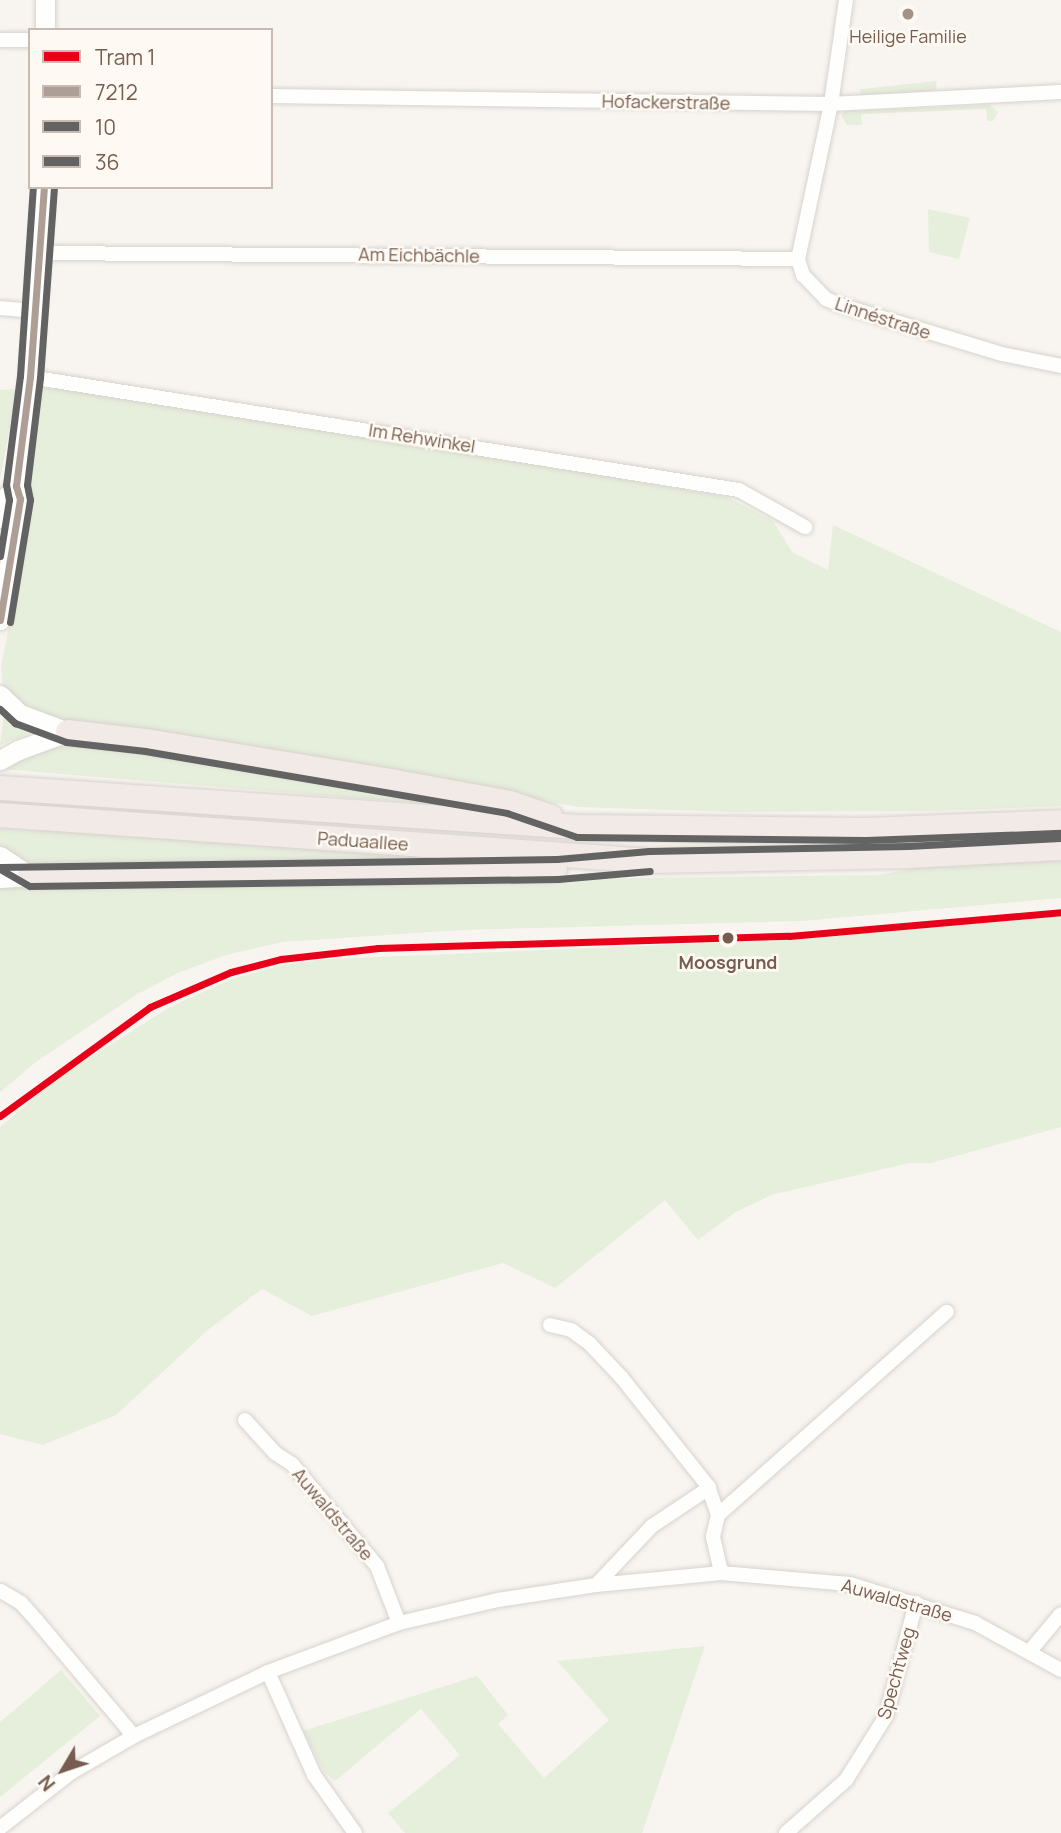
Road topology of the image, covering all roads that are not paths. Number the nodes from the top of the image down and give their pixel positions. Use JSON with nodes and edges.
{"nodes":[{"id":1,"x":45,"y":0,"type":"edge"},
{"id":2,"x":846,"y":0,"type":"edge"},
{"id":3,"x":45,"y":28,"type":"edge"},
{"id":4,"x":0,"y":40,"type":"edge"},
{"id":5,"x":28,"y":40,"type":"edge"},
{"id":6,"x":1061,"y":92,"type":"edge"},
{"id":7,"x":273,"y":96,"type":"edge"},
{"id":8,"x":831,"y":104,"type":"junction"},
{"id":9,"x":44,"y":189,"type":"edge"},
{"id":10,"x":40,"y":253,"type":"junction"},
{"id":11,"x":798,"y":259,"type":"junction"},
{"id":12,"x":0,"y":308,"type":"edge"},
{"id":13,"x":36,"y":312,"type":"junction"},
{"id":14,"x":1061,"y":366,"type":"edge"},
{"id":15,"x":30,"y":377,"type":"junction"},
{"id":16,"x":16,"y":486,"type":"junction"},
{"id":17,"x":0,"y":518,"type":"edge"},
{"id":18,"x":805,"y":527,"type":"dead end"},
{"id":19,"x":0,"y":620,"type":"edge"},
{"id":20,"x":0,"y":695,"type":"edge"},
{"id":21,"x":68,"y":732,"type":"junction"},
{"id":22,"x":0,"y":760,"type":"edge"},
{"id":23,"x":0,"y":789,"type":"edge"},
{"id":24,"x":0,"y":815,"type":"edge"},
{"id":25,"x":1061,"y":822,"type":"edge"},
{"id":26,"x":578,"y":827,"type":"junction"},
{"id":27,"x":1061,"y":848,"type":"edge"},
{"id":28,"x":0,"y":856,"type":"edge"},
{"id":29,"x":649,"y":861,"type":"junction"},
{"id":30,"x":30,"y":876,"type":"junction"},
{"id":31,"x":0,"y":878,"type":"edge"},
{"id":32,"x":947,"y":1312,"type":"dead end"},
{"id":33,"x":550,"y":1325,"type":"dead end"},
{"id":34,"x":245,"y":1420,"type":"dead end"},
{"id":35,"x":709,"y":1488,"type":"junction"},
{"id":36,"x":718,"y":1515,"type":"junction"},
{"id":37,"x":721,"y":1573,"type":"junction"},
{"id":38,"x":596,"y":1585,"type":"junction"},
{"id":39,"x":1,"y":1591,"type":"edge"},
{"id":40,"x":916,"y":1603,"type":"junction"},
{"id":41,"x":1061,"y":1614,"type":"edge"},
{"id":42,"x":399,"y":1623,"type":"junction"},
{"id":43,"x":1030,"y":1651,"type":"junction"},
{"id":44,"x":1061,"y":1670,"type":"edge"},
{"id":45,"x":268,"y":1672,"type":"junction"},
{"id":46,"x":134,"y":1736,"type":"junction"},
{"id":47,"x":0,"y":1828,"type":"edge"},
{"id":48,"x":355,"y":1833,"type":"edge"},
{"id":49,"x":786,"y":1833,"type":"edge"}],
"edges":[{"from":1,"to":3,"type":"main road"},
{"from":2,"to":8,"type":"street"},
{"from":4,"to":5,"type":"street"},
{"from":6,"to":8,"type":"street","name":"Hofackerstraße"},
{"from":7,"to":8,"type":"street","name":"Hofackerstraße"},
{"from":8,"to":11,"type":"street"},
{"from":9,"to":10,"type":"main road"},
{"from":10,"to":11,"type":"street","name":"Am Eichbächle"},
{"from":10,"to":13,"type":"main road"},
{"from":11,"to":14,"type":"street","name":"Linnéstraße"},
{"from":12,"to":13,"type":"street"},
{"from":13,"to":15,"type":"main road"},
{"from":15,"to":16,"type":"main road"},
{"from":15,"to":18,"type":"street","name":"Im Rehwinkel"},
{"from":16,"to":17,"type":"main road"},
{"from":16,"to":19,"type":"main road"},
{"from":20,"to":21,"type":"main road"},
{"from":21,"to":22,"type":"main road"},
{"from":21,"to":26,"type":"highway"},
{"from":23,"to":26,"type":"highway","name":"Paduaallee"},
{"from":24,"to":29,"type":"highway","name":"Paduaallee"},
{"from":25,"to":26,"type":"highway","name":"Paduaallee"},
{"from":27,"to":29,"type":"highway","name":"Paduaallee"},
{"from":28,"to":30,"type":"main road"},
{"from":29,"to":30,"type":"highway"},
{"from":30,"to":31,"type":"main road"},
{"from":32,"to":36,"type":"street"},
{"from":33,"to":35,"type":"street"},
{"from":34,"to":42,"type":"street","name":"Auwaldstraße"},
{"from":35,"to":36,"type":"street"},
{"from":35,"to":38,"type":"street"},
{"from":36,"to":37,"type":"street"},
{"from":37,"to":38,"type":"street","name":"Auwaldstraße"},
{"from":37,"to":40,"type":"street","name":"Auwaldstraße"},
{"from":38,"to":42,"type":"street","name":"Auwaldstraße"},
{"from":39,"to":46,"type":"street"},
{"from":40,"to":43,"type":"street","name":"Auwaldstraße"},
{"from":40,"to":49,"type":"street","name":"Spechtweg"},
{"from":41,"to":43,"type":"street"},
{"from":42,"to":45,"type":"street","name":"Auwaldstraße"},
{"from":43,"to":44,"type":"street","name":"Auwaldstraße"},
{"from":45,"to":46,"type":"street","name":"Auwaldstraße"},
{"from":45,"to":48,"type":"street"},
{"from":46,"to":47,"type":"street","name":"Auwaldstraße"}]}
